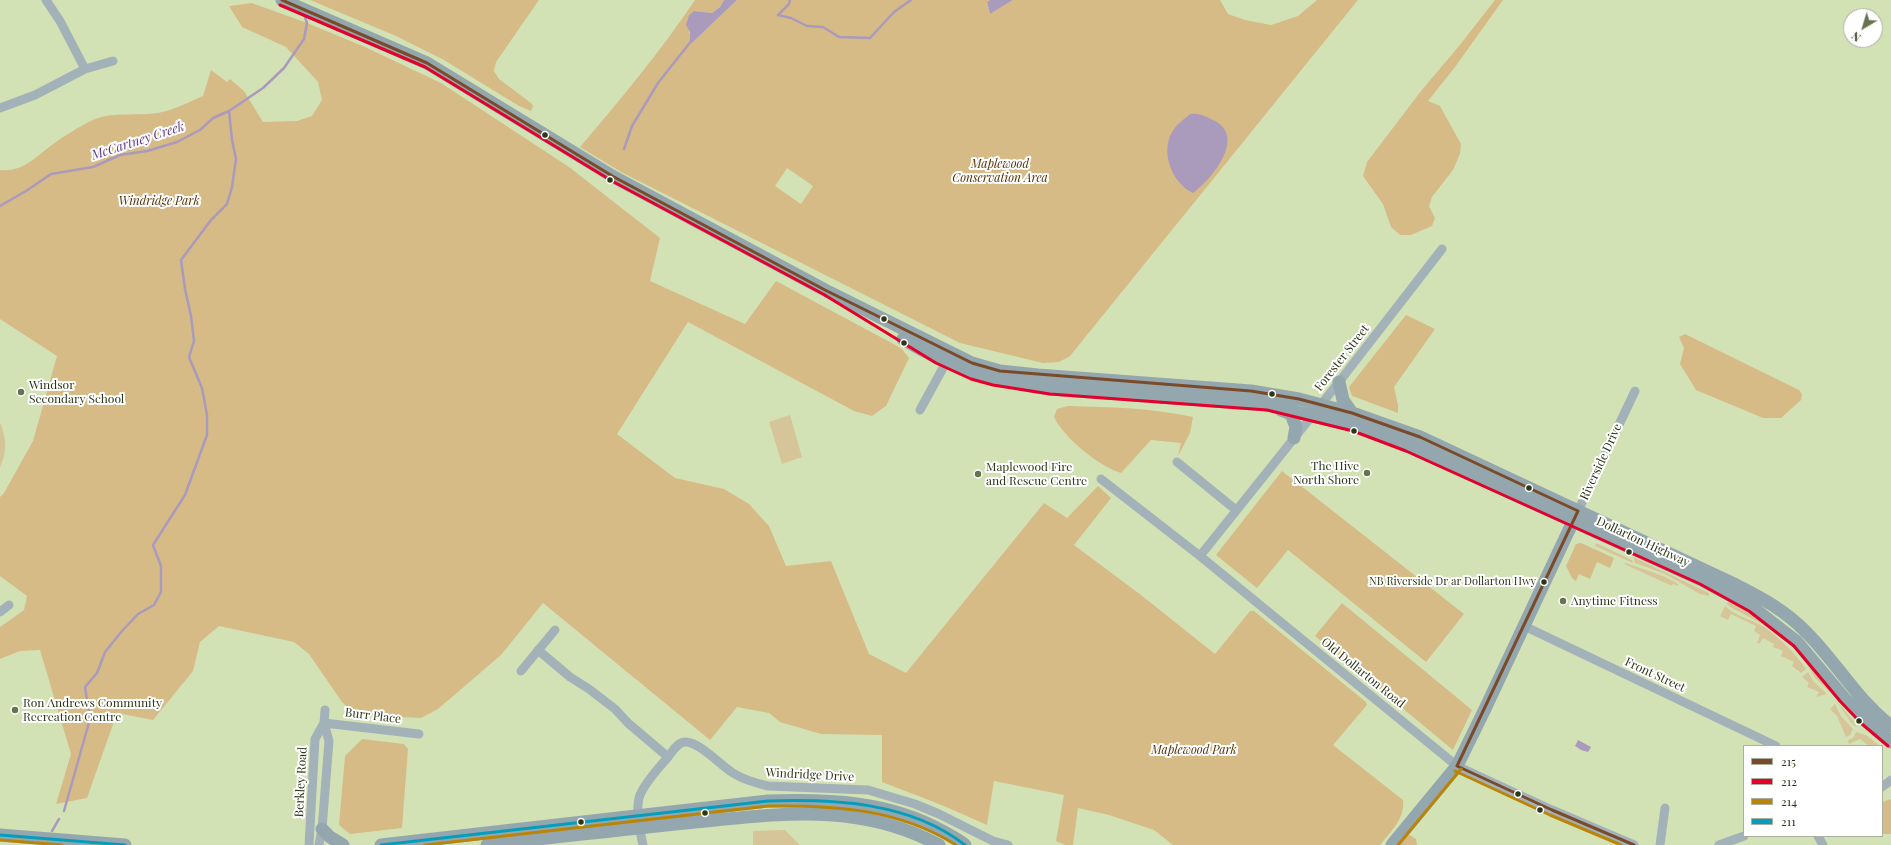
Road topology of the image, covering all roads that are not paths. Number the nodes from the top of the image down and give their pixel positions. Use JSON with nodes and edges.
{"nodes":[{"id":1,"x":46,"y":0,"type":"edge"},
{"id":2,"x":282,"y":0,"type":"edge"},
{"id":3,"x":114,"y":61,"type":"dead end"},
{"id":4,"x":85,"y":69,"type":"junction"},
{"id":5,"x":0,"y":108,"type":"edge"},
{"id":6,"x":1442,"y":249,"type":"dead end"},
{"id":7,"x":948,"y":358,"type":"junction"},
{"id":8,"x":1339,"y":382,"type":"junction"},
{"id":9,"x":1635,"y":391,"type":"dead end"},
{"id":10,"x":1320,"y":405,"type":"junction"},
{"id":11,"x":1276,"y":407,"type":"junction"},
{"id":12,"x":920,"y":410,"type":"dead end"},
{"id":13,"x":1352,"y":413,"type":"junction"},
{"id":14,"x":1312,"y":415,"type":"junction"},
{"id":15,"x":1294,"y":438,"type":"junction"},
{"id":16,"x":1177,"y":462,"type":"dead end"},
{"id":17,"x":1101,"y":479,"type":"dead end"},
{"id":18,"x":1236,"y":510,"type":"junction"},
{"id":19,"x":1576,"y":516,"type":"junction"},
{"id":20,"x":1200,"y":556,"type":"junction"},
{"id":21,"x":9,"y":605,"type":"dead end"},
{"id":22,"x":0,"y":612,"type":"edge"},
{"id":23,"x":1524,"y":626,"type":"junction"},
{"id":24,"x":555,"y":630,"type":"dead end"},
{"id":25,"x":538,"y":650,"type":"junction"},
{"id":26,"x":521,"y":671,"type":"dead end"},
{"id":27,"x":325,"y":710,"type":"dead end"},
{"id":28,"x":324,"y":723,"type":"junction"},
{"id":29,"x":1891,"y":726,"type":"edge"},
{"id":30,"x":419,"y":734,"type":"dead end"},
{"id":31,"x":1891,"y":742,"type":"edge"},
{"id":32,"x":1774,"y":745,"type":"edge"},
{"id":33,"x":668,"y":757,"type":"junction"},
{"id":34,"x":1456,"y":766,"type":"junction"},
{"id":35,"x":1665,"y":808,"type":"dead end"},
{"id":36,"x":639,"y":822,"type":"junction"},
{"id":37,"x":322,"y":829,"type":"junction"},
{"id":38,"x":0,"y":835,"type":"edge"},
{"id":39,"x":1743,"y":836,"type":"edge"},
{"id":40,"x":125,"y":845,"type":"edge"},
{"id":41,"x":309,"y":845,"type":"edge"},
{"id":42,"x":319,"y":845,"type":"edge"},
{"id":43,"x":343,"y":845,"type":"edge"},
{"id":44,"x":381,"y":845,"type":"edge"},
{"id":45,"x":486,"y":845,"type":"edge"},
{"id":46,"x":643,"y":845,"type":"edge"},
{"id":47,"x":939,"y":845,"type":"edge"},
{"id":48,"x":965,"y":845,"type":"edge"},
{"id":49,"x":1008,"y":845,"type":"edge"},
{"id":50,"x":1392,"y":845,"type":"edge"},
{"id":51,"x":1634,"y":845,"type":"edge"},
{"id":52,"x":1660,"y":845,"type":"edge"},
{"id":53,"x":1719,"y":845,"type":"edge"}],
"edges":[{"from":1,"to":4,"type":"street"},
{"from":2,"to":7,"type":"main road","name":"Dollarton Highway"},
{"from":3,"to":4,"type":"street"},
{"from":4,"to":5,"type":"street"},
{"from":6,"to":8,"type":"street","name":"Forester Street"},
{"from":7,"to":10,"type":"main road","name":"Dollarton Highway"},
{"from":7,"to":11,"type":"main road","name":"Dollarton Highway"},
{"from":7,"to":12,"type":"street"},
{"from":8,"to":10,"type":"street","name":"Forester Street"},
{"from":8,"to":13,"type":"main road"},
{"from":9,"to":19,"type":"street","name":"Riverside Drive"},
{"from":10,"to":13,"type":"main road","name":"Dollarton Highway"},
{"from":10,"to":14,"type":"street","name":"Forester Street"},
{"from":11,"to":14,"type":"main road","name":"Dollarton Highway"},
{"from":11,"to":15,"type":"main road"},
{"from":13,"to":19,"type":"main road","name":"Dollarton Highway"},
{"from":14,"to":15,"type":"street","name":"Forester Street"},
{"from":14,"to":19,"type":"main road","name":"Dollarton Highway"},
{"from":15,"to":18,"type":"street","name":"Forester Street"},
{"from":16,"to":18,"type":"street"},
{"from":17,"to":20,"type":"street","name":"Old Dollarton Road"},
{"from":18,"to":20,"type":"street","name":"Forester Street"},
{"from":19,"to":23,"type":"main road","name":"Riverside Drive"},
{"from":19,"to":29,"type":"main road","name":"Dollarton Highway"},
{"from":19,"to":31,"type":"main road","name":"Dollarton Highway"},
{"from":20,"to":34,"type":"street","name":"Old Dollarton Road"},
{"from":21,"to":22,"type":"street"},
{"from":23,"to":32,"type":"street","name":"Front Street"},
{"from":23,"to":34,"type":"main road","name":"Riverside Drive"},
{"from":24,"to":25,"type":"street"},
{"from":25,"to":26,"type":"street"},
{"from":25,"to":33,"type":"street"},
{"from":27,"to":28,"type":"street","name":"Berkley Road"},
{"from":28,"to":30,"type":"street","name":"Burr Place"},
{"from":28,"to":37,"type":"street","name":"Berkley Road"},
{"from":28,"to":41,"type":"street","name":"Berkley Road"},
{"from":33,"to":36,"type":"street","name":"Windridge Drive"},
{"from":33,"to":49,"type":"street","name":"Windridge Drive"},
{"from":34,"to":50,"type":"main road","name":"Riverside Drive"},
{"from":34,"to":51,"type":"street","name":"Old Dollarton Road"},
{"from":35,"to":52,"type":"street"},
{"from":36,"to":44,"type":"main road"},
{"from":36,"to":45,"type":"main road"},
{"from":36,"to":46,"type":"street","name":"Windridge Drive"},
{"from":36,"to":47,"type":"main road"},
{"from":36,"to":48,"type":"main road"},
{"from":37,"to":42,"type":"street","name":"Berkley Road"},
{"from":37,"to":43,"type":"main road"},
{"from":38,"to":40,"type":"main road"},
{"from":39,"to":53,"type":"street"}]}
